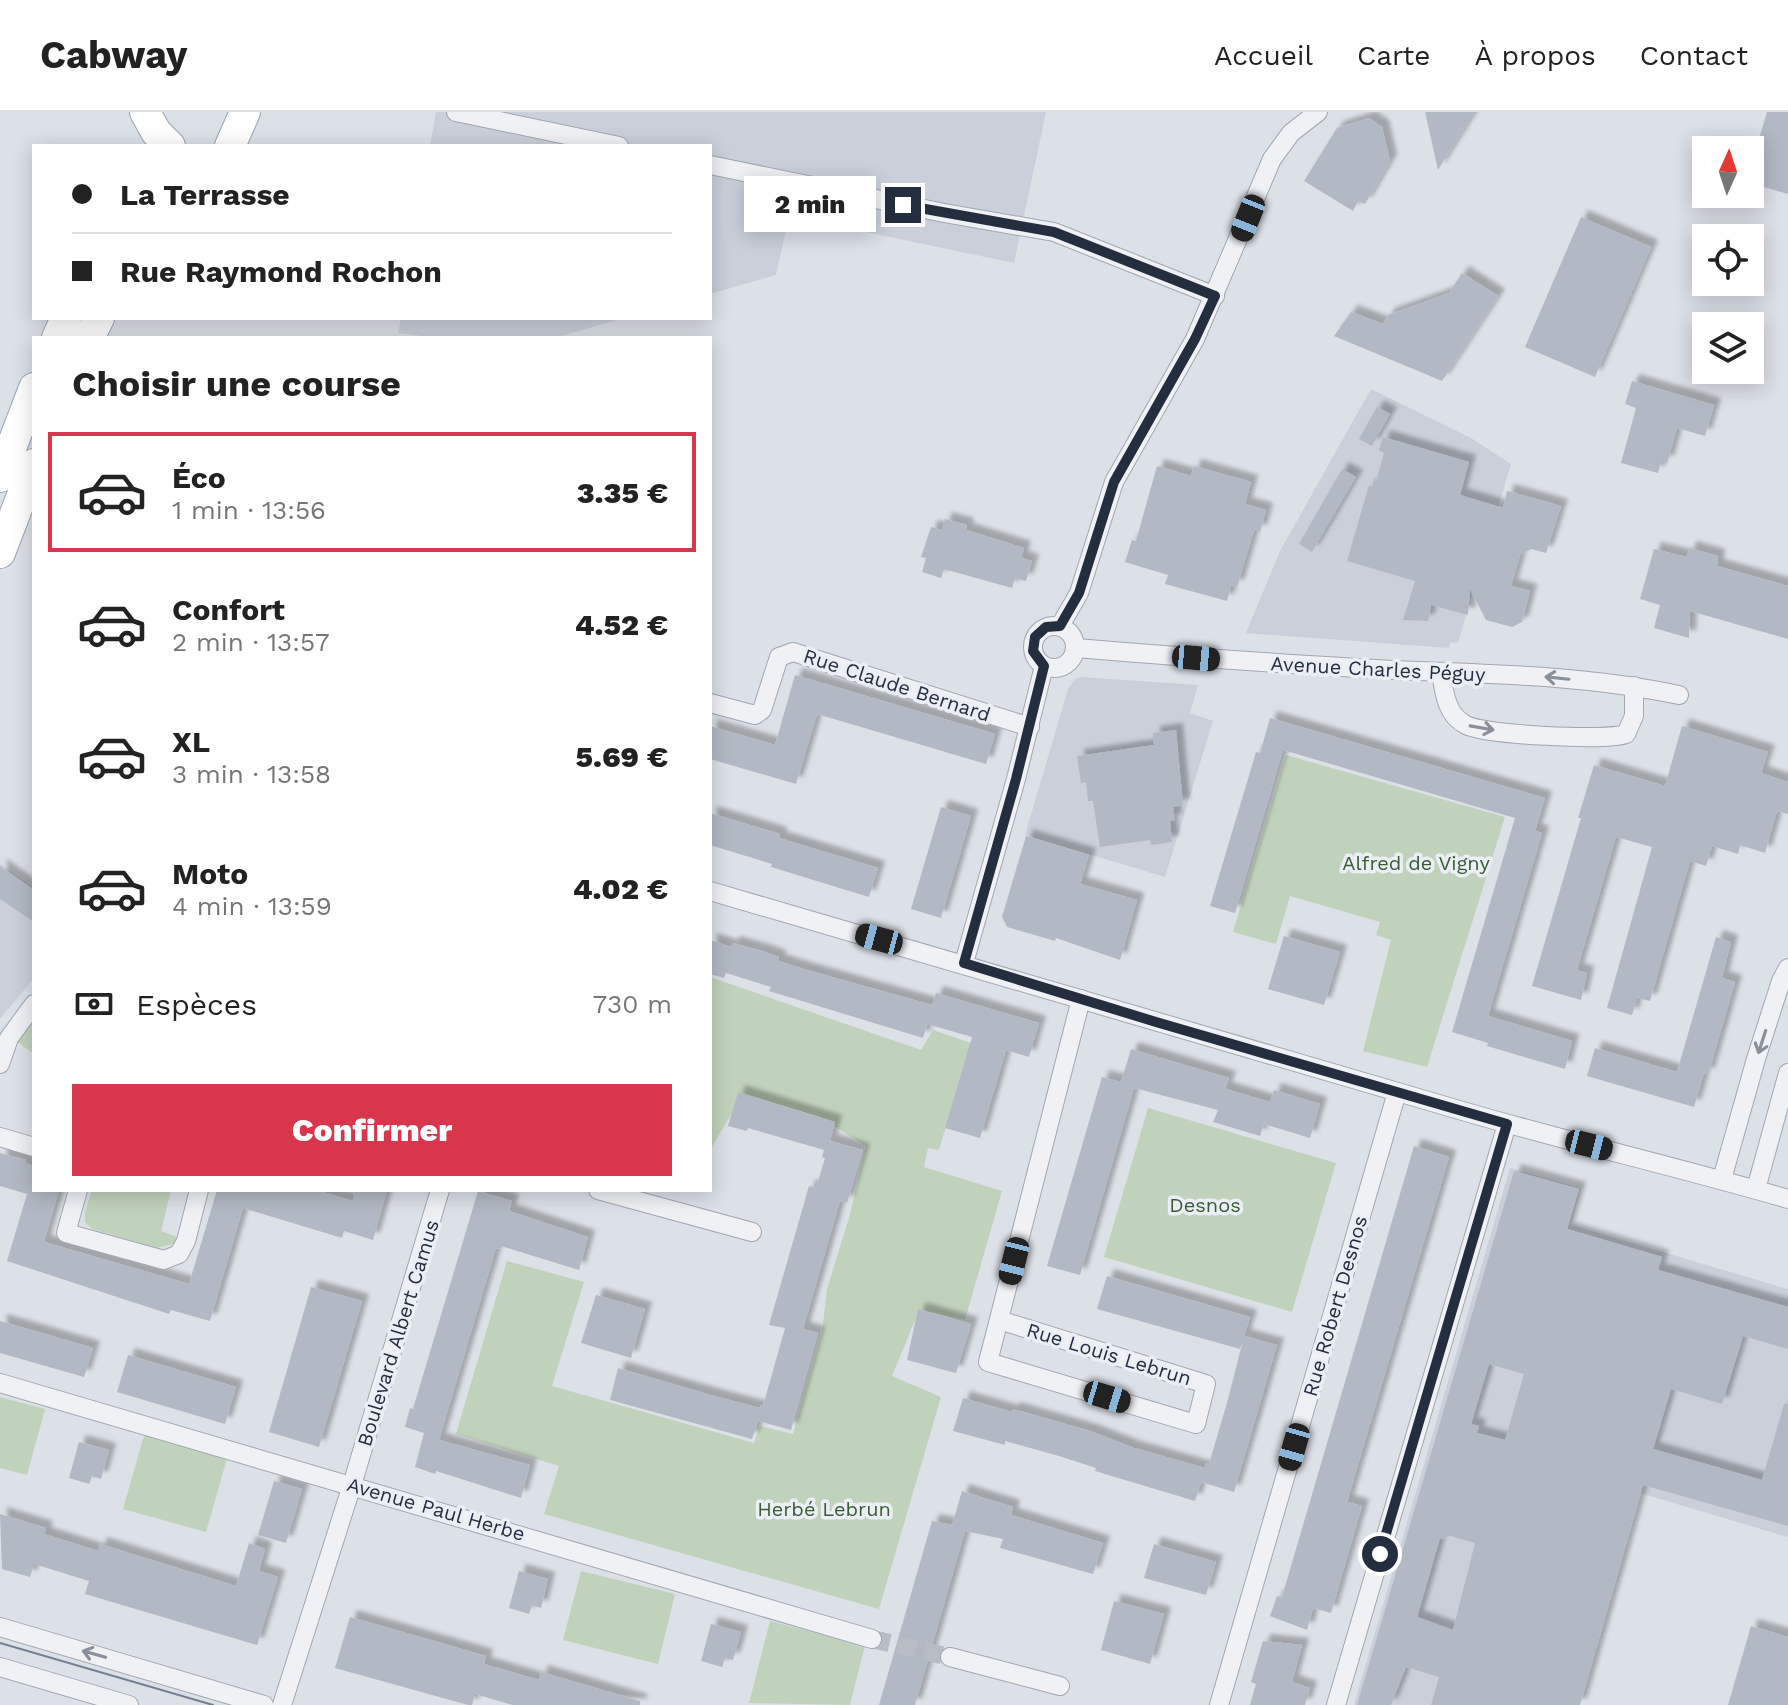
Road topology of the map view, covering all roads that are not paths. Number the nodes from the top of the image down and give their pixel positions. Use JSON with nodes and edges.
{"nodes":[{"id":1,"x":245,"y":112,"type":"edge"},
{"id":2,"x":456,"y":112,"type":"edge"},
{"id":3,"x":1318,"y":112,"type":"edge"},
{"id":4,"x":147,"y":127,"type":"edge"},
{"id":5,"x":168,"y":144,"type":"edge"},
{"id":6,"x":231,"y":144,"type":"edge"},
{"id":7,"x":609,"y":144,"type":"edge"},
{"id":8,"x":712,"y":165,"type":"edge"},
{"id":9,"x":1215,"y":296,"type":"junction"},
{"id":10,"x":32,"y":393,"type":"edge"},
{"id":11,"x":32,"y":469,"type":"edge"},
{"id":12,"x":0,"y":477,"type":"edge"},
{"id":13,"x":0,"y":553,"type":"edge"},
{"id":14,"x":1060,"y":626,"type":"junction"},
{"id":15,"x":1076,"y":648,"type":"junction"},
{"id":16,"x":1044,"y":666,"type":"junction"},
{"id":17,"x":1441,"y":672,"type":"junction"},
{"id":18,"x":1634,"y":686,"type":"junction"},
{"id":19,"x":1679,"y":695,"type":"dead end"},
{"id":20,"x":712,"y":704,"type":"edge"},
{"id":21,"x":1030,"y":727,"type":"junction"},
{"id":22,"x":712,"y":892,"type":"edge"},
{"id":23,"x":964,"y":963,"type":"junction"},
{"id":24,"x":1788,"y":968,"type":"edge"},
{"id":25,"x":1081,"y":999,"type":"junction"},
{"id":26,"x":32,"y":1007,"type":"edge"},
{"id":27,"x":0,"y":1064,"type":"edge"},
{"id":28,"x":1788,"y":1073,"type":"edge"},
{"id":29,"x":1397,"y":1092,"type":"junction"},
{"id":30,"x":1507,"y":1124,"type":"junction"},
{"id":31,"x":0,"y":1137,"type":"edge"},
{"id":32,"x":32,"y":1146,"type":"edge"},
{"id":33,"x":1722,"y":1179,"type":"junction"},
{"id":34,"x":1756,"y":1189,"type":"junction"},
{"id":35,"x":77,"y":1192,"type":"edge"},
{"id":36,"x":198,"y":1192,"type":"edge"},
{"id":37,"x":439,"y":1192,"type":"edge"},
{"id":38,"x":605,"y":1192,"type":"edge"},
{"id":39,"x":1788,"y":1199,"type":"edge"},
{"id":40,"x":752,"y":1232,"type":"dead end"},
{"id":41,"x":999,"y":1320,"type":"junction"},
{"id":42,"x":0,"y":1383,"type":"edge"},
{"id":43,"x":352,"y":1485,"type":"junction"},
{"id":44,"x":0,"y":1627,"type":"edge"},
{"id":45,"x":872,"y":1639,"type":"tunnel mouth"},
{"id":46,"x":950,"y":1657,"type":"tunnel mouth"},
{"id":47,"x":0,"y":1667,"type":"edge"},
{"id":48,"x":1060,"y":1686,"type":"dead end"},
{"id":49,"x":129,"y":1705,"type":"edge"},
{"id":50,"x":264,"y":1705,"type":"edge"},
{"id":51,"x":282,"y":1705,"type":"edge"},
{"id":52,"x":1219,"y":1705,"type":"edge"},
{"id":53,"x":1336,"y":1705,"type":"edge"}],
"edges":[{"from":1,"to":6,"type":"main road"},
{"from":2,"to":7,"type":"street"},
{"from":3,"to":9,"type":"street"},
{"from":4,"to":5,"type":"main road"},
{"from":8,"to":9,"type":"street"},
{"from":9,"to":14,"type":"street"},
{"from":10,"to":12,"type":"main road"},
{"from":11,"to":13,"type":"main road"},
{"from":14,"to":15,"type":"street"},
{"from":14,"to":16,"type":"street"},
{"from":15,"to":16,"type":"street"},
{"from":15,"to":17,"type":"street","name":"Avenue Charles Péguy"},
{"from":16,"to":21,"type":"street"},
{"from":18,"to":17,"type":"street","name":"Avenue Charles Péguy","one_way":true},
{"from":17,"to":18,"type":"street","one_way":true},
{"from":18,"to":19,"type":"street","name":"Avenue Charles Péguy"},
{"from":20,"to":21,"type":"street","name":"Rue Claude Bernard"},
{"from":21,"to":23,"type":"street"},
{"from":22,"to":23,"type":"street"},
{"from":23,"to":25,"type":"street"},
{"from":24,"to":33,"type":"street","one_way":true},
{"from":25,"to":29,"type":"street"},
{"from":25,"to":41,"type":"street","name":"Rue Louis Lebrun"},
{"from":26,"to":27,"type":"street"},
{"from":28,"to":34,"type":"street"},
{"from":29,"to":30,"type":"street"},
{"from":29,"to":52,"type":"street","name":"Rue Robert Desnos"},
{"from":30,"to":33,"type":"street"},
{"from":30,"to":53,"type":"street"},
{"from":31,"to":32,"type":"street"},
{"from":33,"to":34,"type":"street"},
{"from":34,"to":39,"type":"street"},
{"from":35,"to":36,"type":"street"},
{"from":37,"to":43,"type":"street","name":"Boulevard Albert Camus"},
{"from":38,"to":40,"type":"street"},
{"from":41,"to":41,"type":"street","name":"Rue Louis Lebrun"},
{"from":42,"to":43,"type":"street","name":"Avenue Paul Herbe"},
{"from":43,"to":45,"type":"street","name":"Avenue Paul Herbe"},
{"from":43,"to":51,"type":"street","name":"Boulevard Albert Camus"},
{"from":50,"to":44,"type":"street","one_way":true},
{"from":46,"to":48,"type":"street"},
{"from":47,"to":49,"type":"street"}]}
